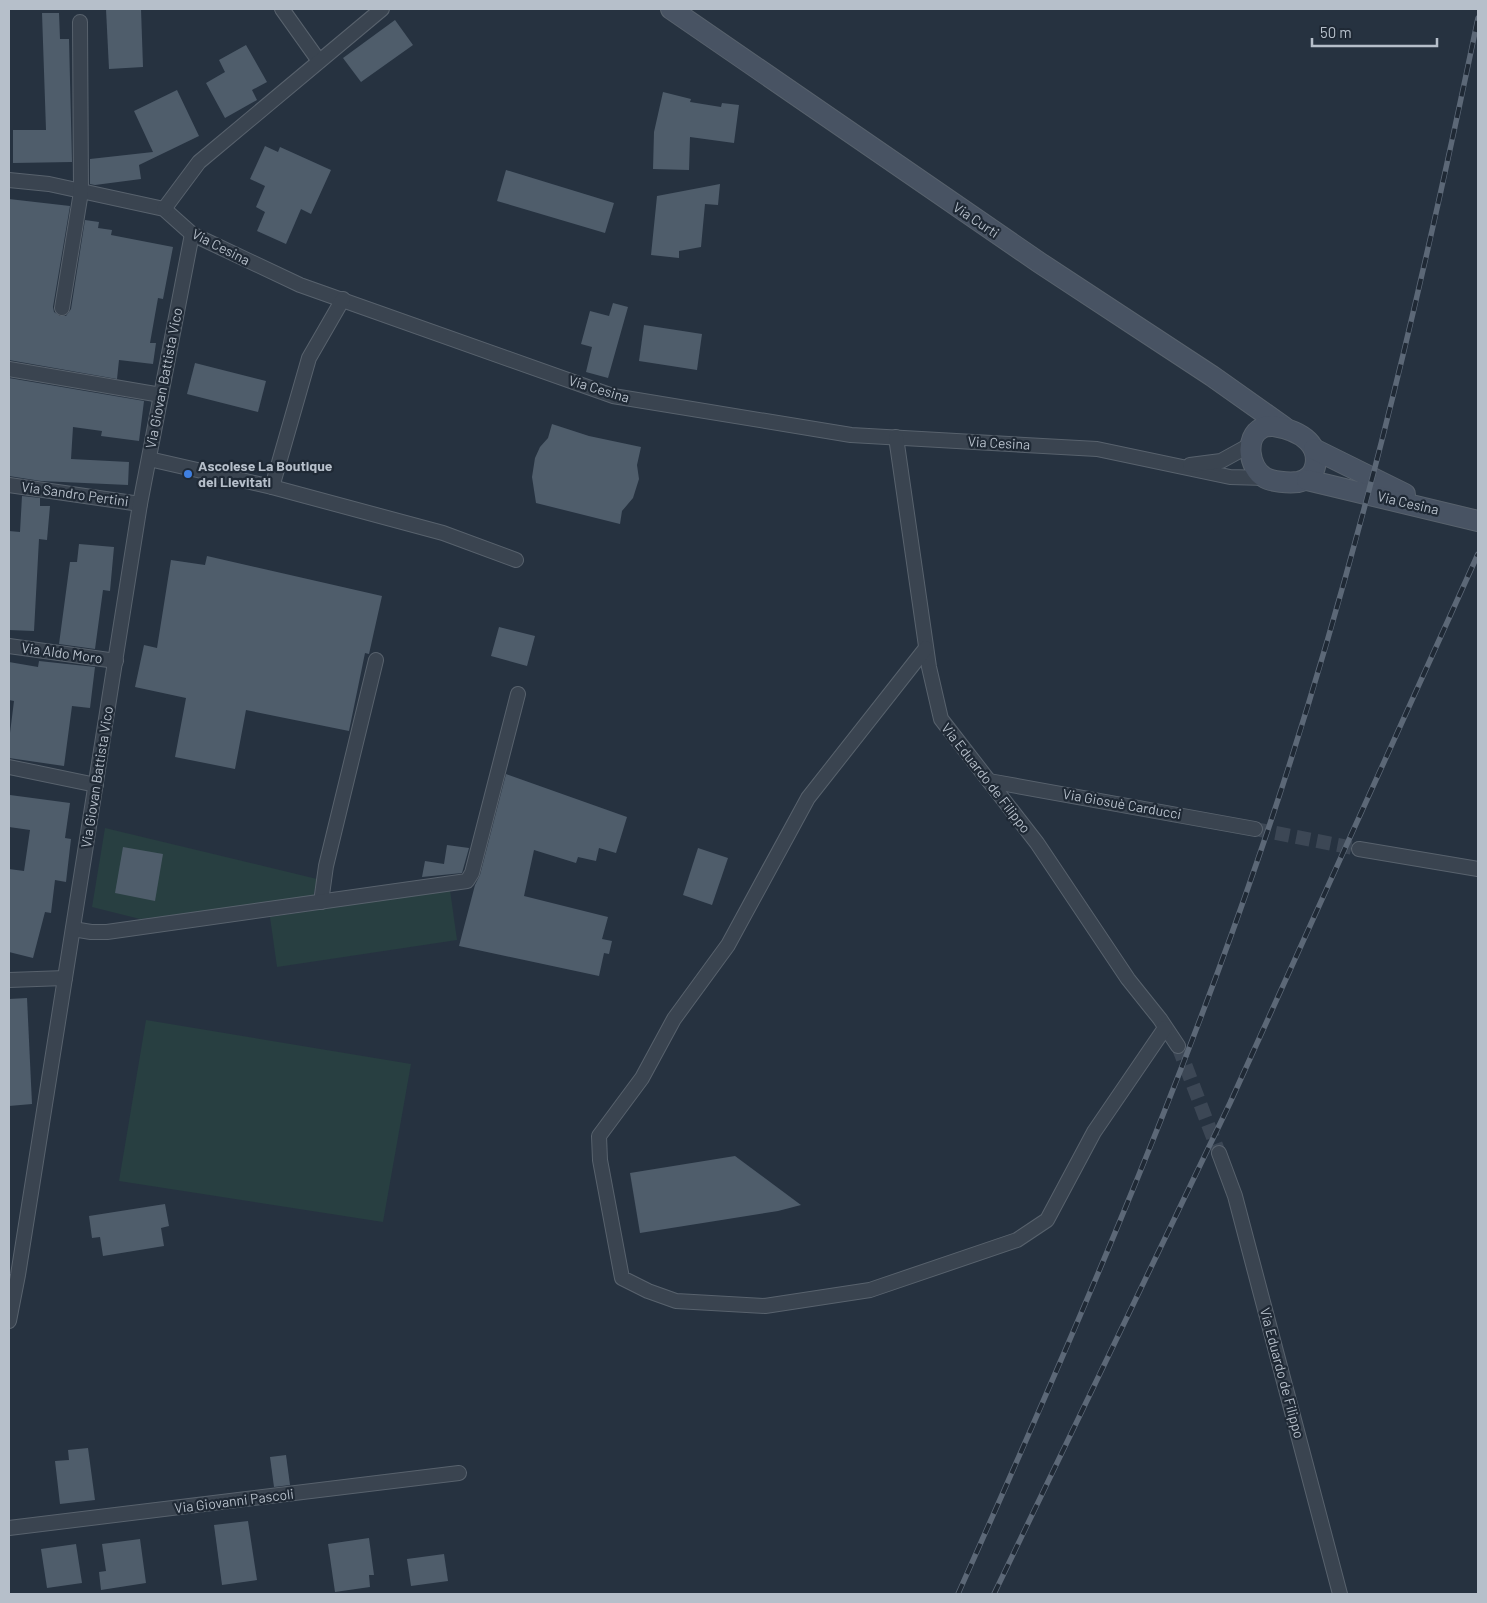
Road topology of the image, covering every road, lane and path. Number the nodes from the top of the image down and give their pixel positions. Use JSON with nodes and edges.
{"nodes":[{"id":1,"x":282,"y":9,"type":"edge"},
{"id":2,"x":382,"y":9,"type":"edge"},
{"id":3,"x":671,"y":9,"type":"edge"},
{"id":4,"x":80,"y":22,"type":"dead end"},
{"id":5,"x":319,"y":61,"type":"junction"},
{"id":6,"x":9,"y":180,"type":"edge"},
{"id":7,"x":81,"y":192,"type":"junction"},
{"id":8,"x":164,"y":209,"type":"junction"},
{"id":9,"x":192,"y":234,"type":"junction"},
{"id":10,"x":343,"y":300,"type":"junction"},
{"id":11,"x":62,"y":308,"type":"dead end"},
{"id":12,"x":9,"y":369,"type":"edge"},
{"id":13,"x":1231,"y":390,"type":"junction"},
{"id":14,"x":161,"y":395,"type":"junction"},
{"id":15,"x":1284,"y":427,"type":"junction"},
{"id":16,"x":896,"y":437,"type":"junction"},
{"id":17,"x":1252,"y":440,"type":"junction"},
{"id":18,"x":1314,"y":449,"type":"junction"},
{"id":19,"x":149,"y":459,"type":"junction"},
{"id":20,"x":1181,"y":467,"type":"junction"},
{"id":21,"x":1264,"y":478,"type":"junction"},
{"id":22,"x":1307,"y":480,"type":"junction"},
{"id":23,"x":9,"y":485,"type":"edge"},
{"id":24,"x":272,"y":487,"type":"junction"},
{"id":25,"x":140,"y":504,"type":"junction"},
{"id":26,"x":1433,"y":509,"type":"junction"},
{"id":27,"x":1478,"y":521,"type":"edge"},
{"id":28,"x":516,"y":560,"type":"dead end"},
{"id":29,"x":9,"y":646,"type":"edge"},
{"id":30,"x":926,"y":648,"type":"junction"},
{"id":31,"x":376,"y":660,"type":"dead end"},
{"id":32,"x":116,"y":661,"type":"junction"},
{"id":33,"x":518,"y":694,"type":"dead end"},
{"id":34,"x":9,"y":767,"type":"edge"},
{"id":35,"x":989,"y":781,"type":"junction"},
{"id":36,"x":96,"y":785,"type":"junction"},
{"id":37,"x":1255,"y":829,"type":"tunnel mouth"},
{"id":38,"x":1359,"y":849,"type":"tunnel mouth"},
{"id":39,"x":1478,"y":869,"type":"edge"},
{"id":40,"x":321,"y":902,"type":"junction"},
{"id":41,"x":73,"y":928,"type":"junction"},
{"id":42,"x":65,"y":978,"type":"junction"},
{"id":43,"x":9,"y":980,"type":"edge"},
{"id":44,"x":1165,"y":1028,"type":"junction"},
{"id":45,"x":1178,"y":1046,"type":"tunnel mouth"},
{"id":46,"x":1219,"y":1153,"type":"tunnel mouth"},
{"id":47,"x":9,"y":1321,"type":"edge"},
{"id":48,"x":459,"y":1473,"type":"dead end"},
{"id":49,"x":9,"y":1528,"type":"edge"},
{"id":50,"x":1340,"y":1594,"type":"edge"}],
"edges":[{"from":1,"to":5,"type":"street"},
{"from":2,"to":5,"type":"street"},
{"from":3,"to":13,"type":"main road","name":"Via Curti"},
{"from":4,"to":7,"type":"street"},
{"from":5,"to":8,"type":"street"},
{"from":6,"to":7,"type":"street"},
{"from":7,"to":8,"type":"street"},
{"from":7,"to":11,"type":"street"},
{"from":8,"to":9,"type":"street","name":"Via Cesina"},
{"from":9,"to":10,"type":"street","name":"Via Cesina"},
{"from":9,"to":14,"type":"street","name":"Via Giovan Battista Vico"},
{"from":10,"to":16,"type":"street","name":"Via Cesina"},
{"from":10,"to":24,"type":"street"},
{"from":12,"to":14,"type":"street"},
{"from":13,"to":15,"type":"main road","name":"Via Curti"},
{"from":13,"to":17,"type":"main road"},
{"from":14,"to":19,"type":"street","name":"Via Giovan Battista Vico"},
{"from":15,"to":17,"type":"main road","name":"Via Cesina"},
{"from":15,"to":18,"type":"main road"},
{"from":16,"to":20,"type":"street","name":"Via Cesina"},
{"from":16,"to":30,"type":"street","name":"Via Eduardo de Filippo"},
{"from":17,"to":20,"type":"street","name":"Via Cesina"},
{"from":17,"to":21,"type":"main road"},
{"from":18,"to":22,"type":"main road"},
{"from":18,"to":26,"type":"main road"},
{"from":19,"to":24,"type":"street"},
{"from":19,"to":25,"type":"street","name":"Via Giovan Battista Vico"},
{"from":20,"to":21,"type":"street"},
{"from":21,"to":22,"type":"main road","name":"Via Cesina"},
{"from":22,"to":26,"type":"main road","name":"Via Cesina"},
{"from":23,"to":25,"type":"street","name":"Via Sandro Pertini"},
{"from":24,"to":28,"type":"street"},
{"from":25,"to":32,"type":"street","name":"Via Giovan Battista Vico"},
{"from":26,"to":27,"type":"main road","name":"Via Cesina"},
{"from":29,"to":32,"type":"street","name":"Via Aldo Moro"},
{"from":30,"to":35,"type":"street","name":"Via Eduardo de Filippo"},
{"from":30,"to":44,"type":"street"},
{"from":31,"to":40,"type":"street"},
{"from":32,"to":36,"type":"street","name":"Via Giovan Battista Vico"},
{"from":33,"to":40,"type":"street"},
{"from":34,"to":36,"type":"street"},
{"from":35,"to":37,"type":"street","name":"Via Giosuè Carducci"},
{"from":35,"to":44,"type":"street","name":"Via Eduardo de Filippo"},
{"from":36,"to":41,"type":"street","name":"Via Giovan Battista Vico"},
{"from":38,"to":39,"type":"street"},
{"from":40,"to":41,"type":"street"},
{"from":41,"to":42,"type":"street","name":"Via Giovan Battista Vico"},
{"from":42,"to":43,"type":"street"},
{"from":42,"to":47,"type":"street","name":"Via Giovan Battista Vico"},
{"from":44,"to":45,"type":"street","name":"Via Eduardo de Filippo"},
{"from":46,"to":50,"type":"street","name":"Via Eduardo de Filippo"},
{"from":48,"to":49,"type":"street","name":"Via Giovanni Pascoli"}]}
